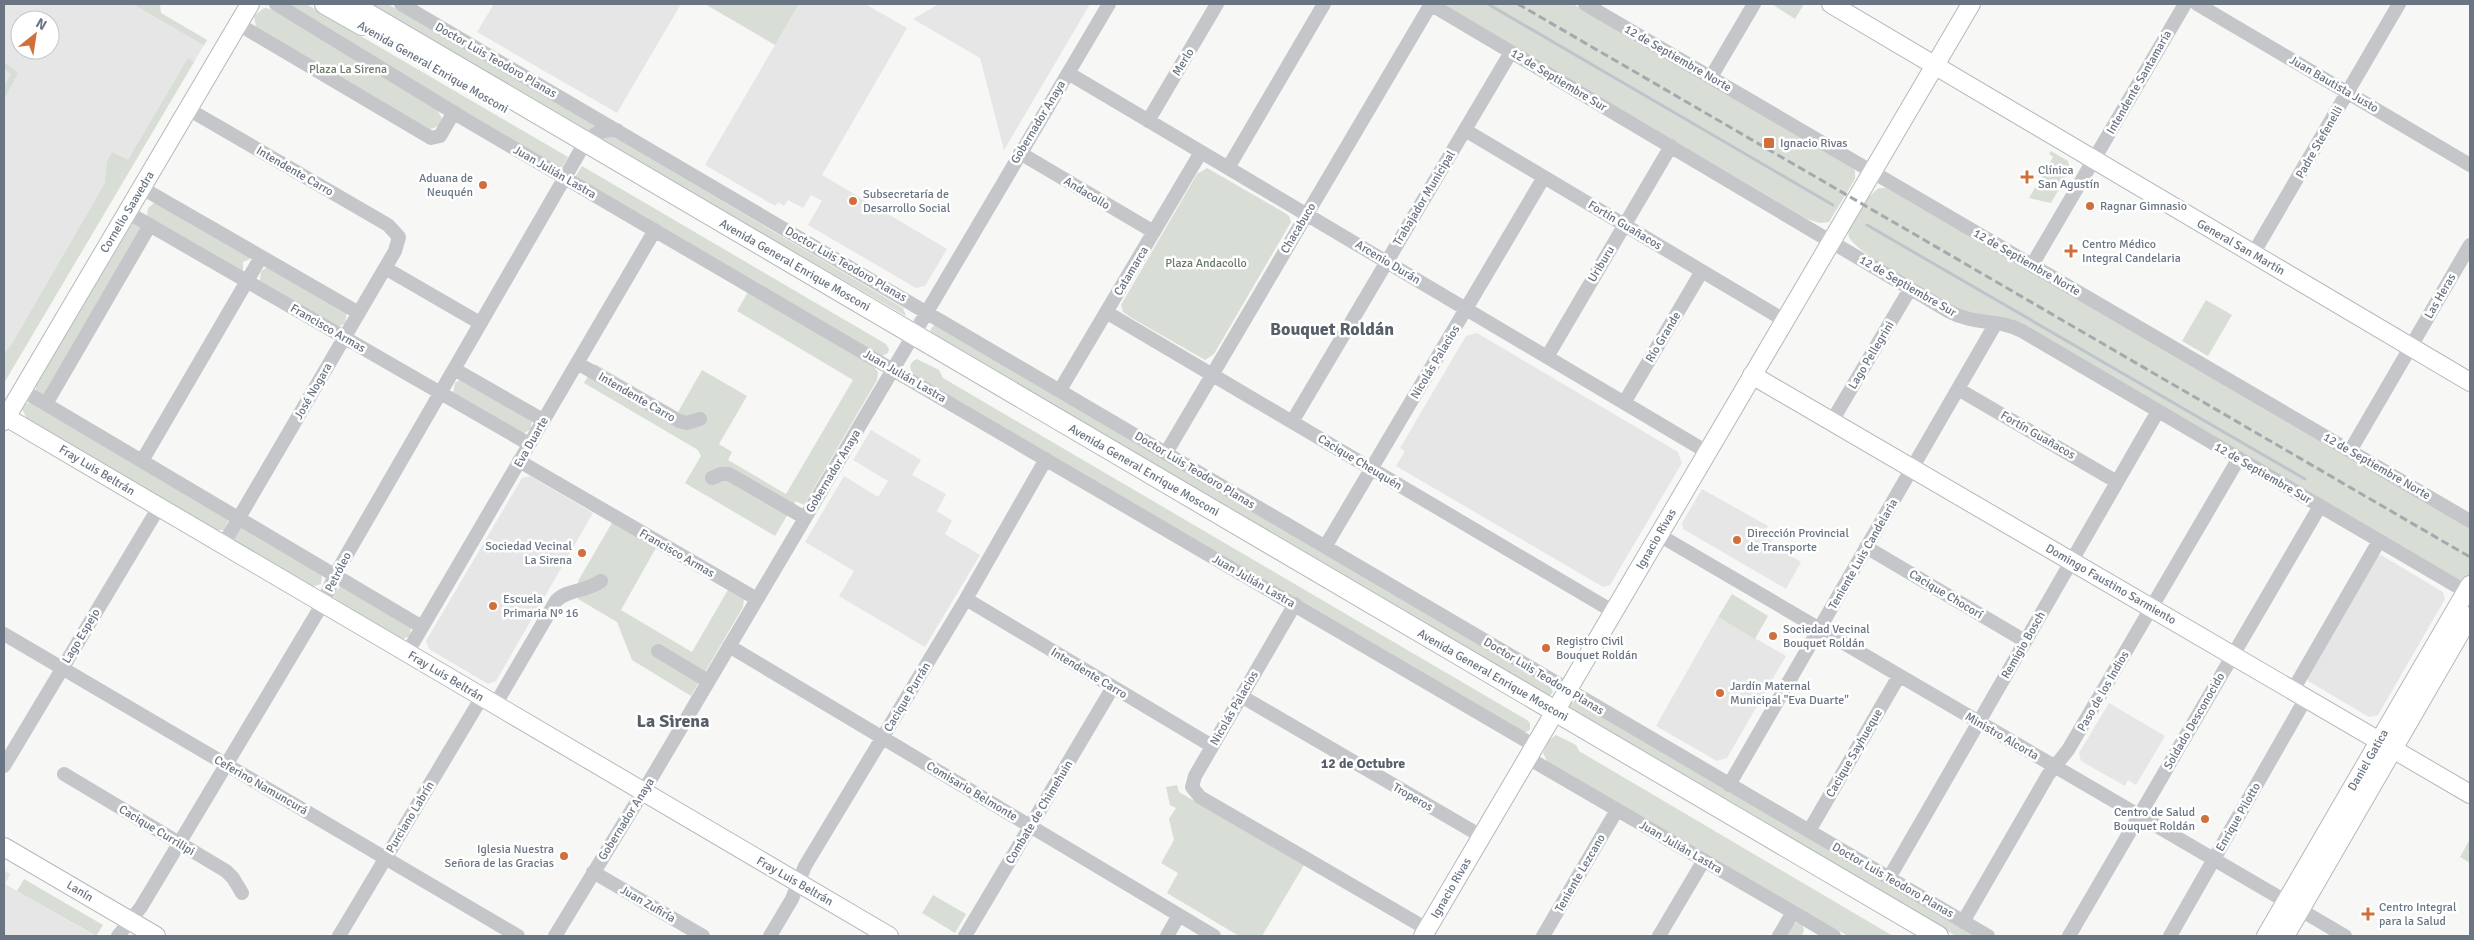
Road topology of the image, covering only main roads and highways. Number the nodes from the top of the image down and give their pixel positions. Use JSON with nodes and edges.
{"nodes":[{"id":1,"x":250,"y":4,"type":"edge"},
{"id":2,"x":325,"y":4,"type":"edge"},
{"id":3,"x":350,"y":4,"type":"edge"},
{"id":4,"x":1831,"y":4,"type":"edge"},
{"id":5,"x":1971,"y":4,"type":"edge"},
{"id":6,"x":1936,"y":65,"type":"junction"},
{"id":7,"x":583,"y":148,"type":"junction"},
{"id":8,"x":1752,"y":375,"type":"junction"},
{"id":9,"x":2470,"y":382,"type":"edge"},
{"id":10,"x":5,"y":418,"type":"edge"},
{"id":11,"x":2469,"y":590,"type":"edge"},
{"id":12,"x":2470,"y":616,"type":"edge"},
{"id":13,"x":1552,"y":717,"type":"junction"},
{"id":14,"x":2386,"y":745,"type":"junction"},
{"id":15,"x":2470,"y":794,"type":"edge"},
{"id":16,"x":4,"y":846,"type":"edge"},
{"id":17,"x":2293,"y":906,"type":"junction"},
{"id":18,"x":1425,"y":933,"type":"edge"},
{"id":19,"x":156,"y":936,"type":"edge"},
{"id":20,"x":889,"y":936,"type":"edge"},
{"id":21,"x":1911,"y":936,"type":"edge"},
{"id":22,"x":1938,"y":936,"type":"edge"},
{"id":23,"x":2266,"y":936,"type":"edge"},
{"id":24,"x":2285,"y":936,"type":"edge"}],
"edges":[{"from":1,"to":10,"type":"main road","name":"Cornelio Saavedra"},
{"from":2,"to":7,"type":"highway","name":"Avenida General Enrique Mosconi"},
{"from":3,"to":7,"type":"highway","name":"Avenida General Enrique Mosconi"},
{"from":4,"to":6,"type":"main road","name":"General San Martín"},
{"from":5,"to":6,"type":"main road","name":"Ignacio Rivas"},
{"from":6,"to":8,"type":"main road","name":"Ignacio Rivas"},
{"from":6,"to":9,"type":"main road","name":"General San Martín"},
{"from":7,"to":13,"type":"highway","name":"Avenida General Enrique Mosconi"},
{"from":8,"to":13,"type":"main road","name":"Ignacio Rivas"},
{"from":8,"to":14,"type":"main road","name":"Domingo Faustino Sarmiento"},
{"from":10,"to":20,"type":"main road","name":"Fray Luis Beltrán"},
{"from":11,"to":14,"type":"main road","name":"Daniel Gatica"},
{"from":12,"to":14,"type":"main road","name":"Daniel Gatica"},
{"from":13,"to":18,"type":"main road","name":"Ignacio Rivas"},
{"from":13,"to":21,"type":"highway","name":"Avenida General Enrique Mosconi"},
{"from":13,"to":22,"type":"highway","name":"Avenida General Enrique Mosconi"},
{"from":14,"to":15,"type":"main road","name":"Domingo Faustino Sarmiento"},
{"from":14,"to":17,"type":"main road","name":"Daniel Gatica"},
{"from":16,"to":19,"type":"main road","name":"Lanín"},
{"from":17,"to":23,"type":"main road","name":"Daniel Gatica"},
{"from":17,"to":24,"type":"main road","name":"Daniel Gatica"}]}
